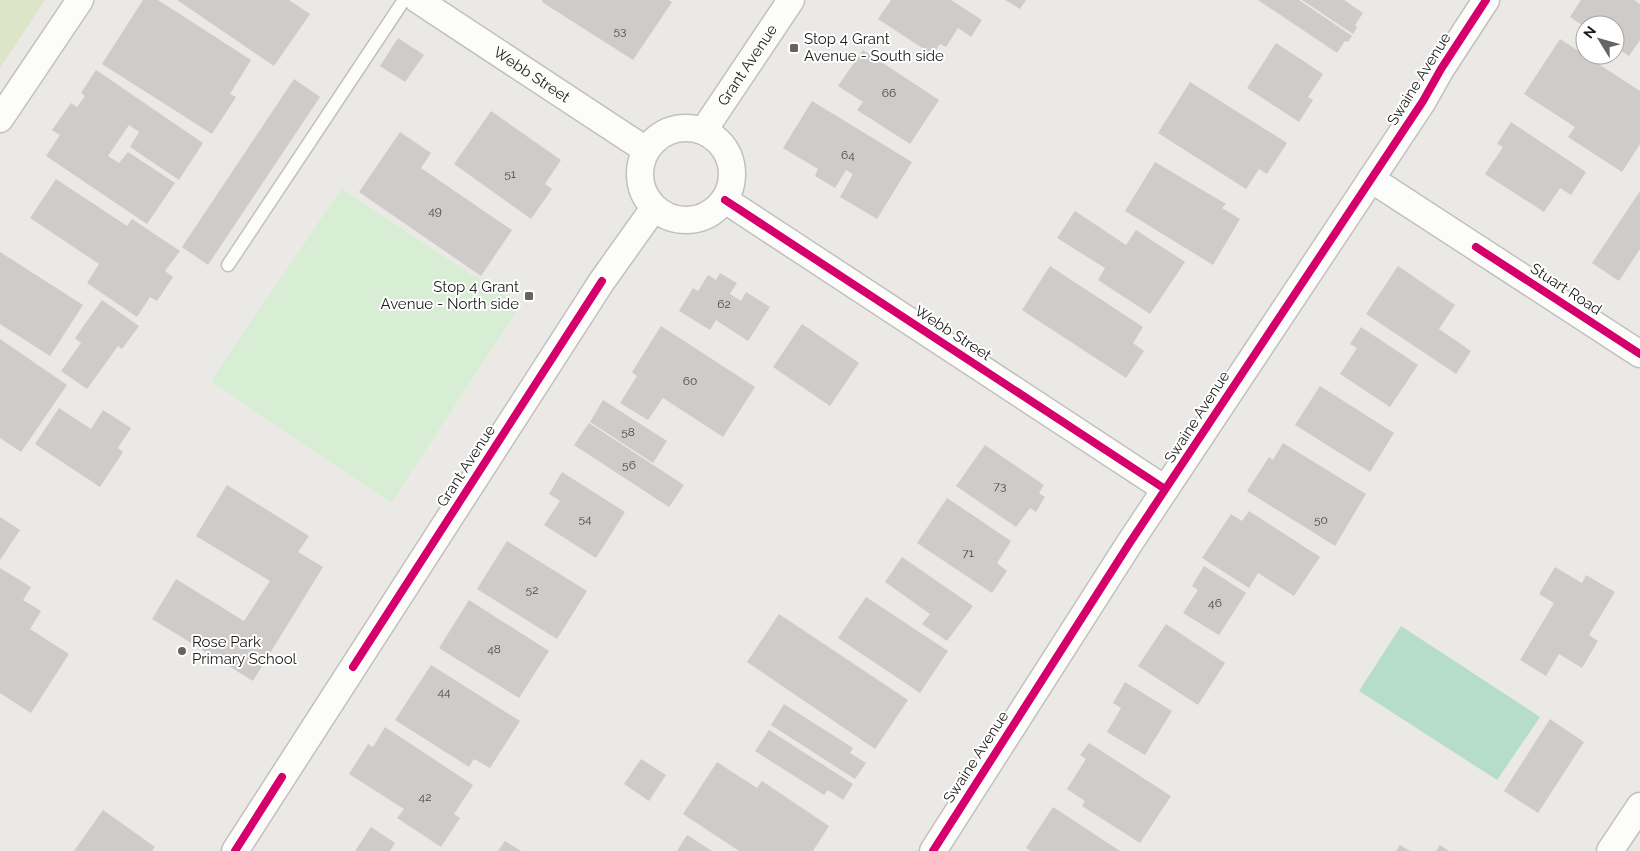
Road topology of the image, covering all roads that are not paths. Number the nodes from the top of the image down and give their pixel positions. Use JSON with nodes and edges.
{"nodes":[{"id":1,"x":80,"y":0,"type":"edge"},
{"id":2,"x":404,"y":0,"type":"edge"},
{"id":3,"x":418,"y":0,"type":"edge"},
{"id":4,"x":790,"y":0,"type":"edge"},
{"id":5,"x":1486,"y":0,"type":"edge"},
{"id":6,"x":0,"y":119,"type":"edge"},
{"id":7,"x":704,"y":130,"type":"junction"},
{"id":8,"x":646,"y":150,"type":"junction"},
{"id":9,"x":1371,"y":179,"type":"junction"},
{"id":10,"x":725,"y":200,"type":"junction"},
{"id":11,"x":654,"y":208,"type":"junction"},
{"id":12,"x":228,"y":265,"type":"dead end"},
{"id":13,"x":1640,"y":354,"type":"edge"},
{"id":14,"x":1165,"y":489,"type":"junction"},
{"id":15,"x":1640,"y":806,"type":"edge"},
{"id":16,"x":235,"y":851,"type":"edge"},
{"id":17,"x":933,"y":851,"type":"edge"},
{"id":18,"x":1610,"y":851,"type":"edge"}],
"edges":[{"from":1,"to":6,"type":"street"},
{"from":2,"to":12,"type":"lane"},
{"from":3,"to":8,"type":"street","name":"Webb Street"},
{"from":4,"to":7,"type":"street","name":"Grant Avenue"},
{"from":5,"to":9,"type":"street","name":"Swaine Avenue"},
{"from":7,"to":8,"type":"street"},
{"from":7,"to":10,"type":"street"},
{"from":8,"to":11,"type":"street"},
{"from":9,"to":13,"type":"street","name":"Stuart Road"},
{"from":9,"to":14,"type":"street","name":"Swaine Avenue"},
{"from":10,"to":11,"type":"street"},
{"from":10,"to":14,"type":"street","name":"Webb Street"},
{"from":11,"to":16,"type":"street","name":"Grant Avenue"},
{"from":14,"to":17,"type":"street","name":"Swaine Avenue"},
{"from":15,"to":18,"type":"street"}]}
